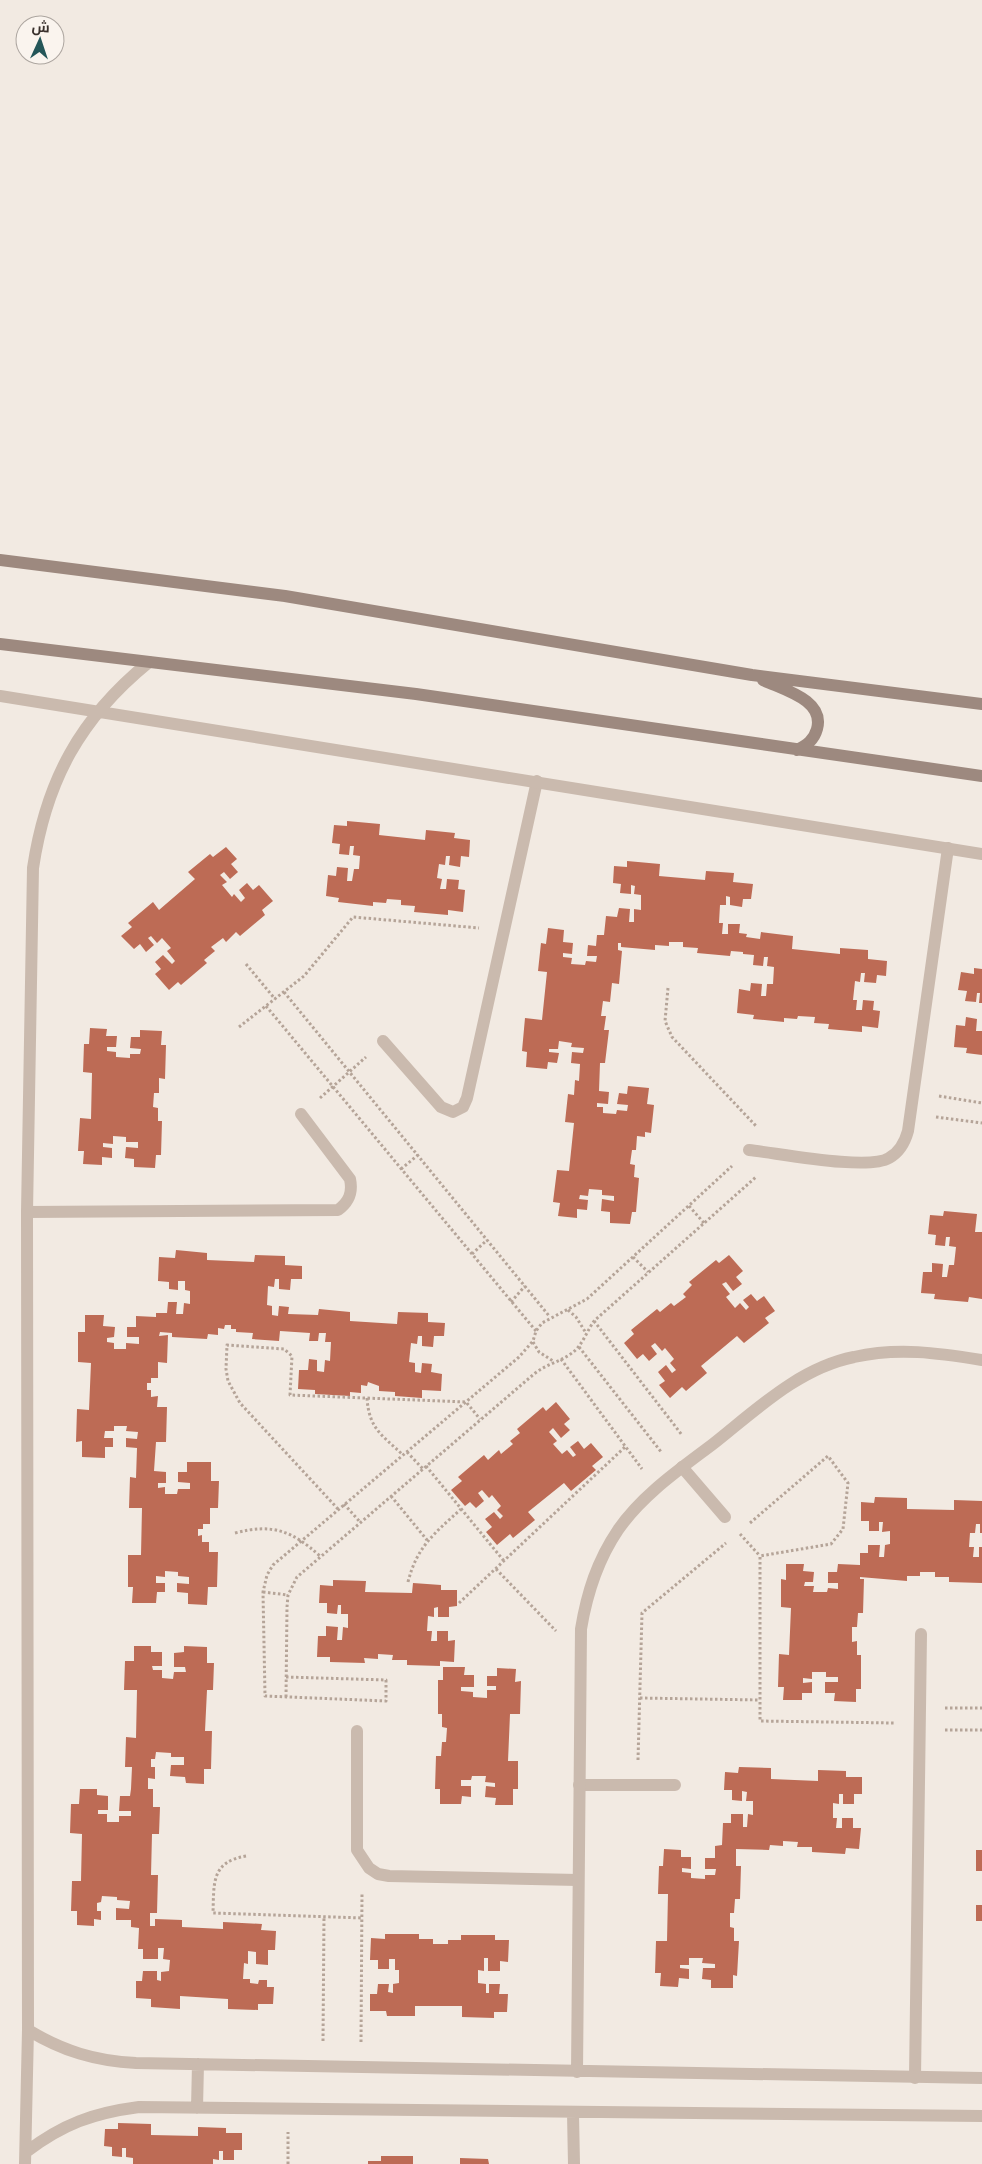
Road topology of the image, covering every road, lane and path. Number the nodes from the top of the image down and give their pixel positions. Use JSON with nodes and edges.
{"nodes":[{"id":1,"x":0,"y":560,"type":"edge"},
{"id":2,"x":0,"y":644,"type":"edge"},
{"id":3,"x":149,"y":662,"type":"junction"},
{"id":4,"x":752,"y":674,"type":"junction"},
{"id":5,"x":0,"y":696,"type":"edge"},
{"id":6,"x":982,"y":704,"type":"edge"},
{"id":7,"x":97,"y":711,"type":"junction"},
{"id":8,"x":796,"y":750,"type":"junction"},
{"id":9,"x":982,"y":776,"type":"edge"},
{"id":10,"x":537,"y":781,"type":"junction"},
{"id":11,"x":948,"y":848,"type":"junction"},
{"id":12,"x":982,"y":854,"type":"edge"},
{"id":13,"x":504,"y":930,"type":"junction"},
{"id":14,"x":246,"y":964,"type":"dead end"},
{"id":15,"x":668,"y":988,"type":"dead end"},
{"id":16,"x":284,"y":992,"type":"junction"},
{"id":17,"x":275,"y":999,"type":"junction"},
{"id":18,"x":266,"y":1006,"type":"junction"},
{"id":19,"x":239,"y":1027,"type":"dead end"},
{"id":20,"x":383,"y":1041,"type":"joint"},
{"id":21,"x":349,"y":1072,"type":"junction"},
{"id":22,"x":332,"y":1087,"type":"junction"},
{"id":23,"x":914,"y":1092,"type":"junction"},
{"id":24,"x":982,"y":1103,"type":"edge"},
{"id":25,"x":911,"y":1113,"type":"junction"},
{"id":26,"x":301,"y":1114,"type":"joint"},
{"id":27,"x":982,"y":1123,"type":"edge"},
{"id":28,"x":749,"y":1150,"type":"joint"},
{"id":29,"x":783,"y":1154,"type":"junction"},
{"id":30,"x":418,"y":1155,"type":"junction"},
{"id":31,"x":401,"y":1169,"type":"junction"},
{"id":32,"x":689,"y":1206,"type":"junction"},
{"id":33,"x":27,"y":1212,"type":"junction"},
{"id":34,"x":704,"y":1223,"type":"junction"},
{"id":35,"x":487,"y":1240,"type":"junction"},
{"id":36,"x":472,"y":1254,"type":"junction"},
{"id":37,"x":633,"y":1257,"type":"junction"},
{"id":38,"x":648,"y":1272,"type":"junction"},
{"id":39,"x":525,"y":1286,"type":"junction"},
{"id":40,"x":512,"y":1302,"type":"junction"},
{"id":41,"x":568,"y":1310,"type":"junction"},
{"id":42,"x":550,"y":1317,"type":"junction"},
{"id":43,"x":594,"y":1321,"type":"junction"},
{"id":44,"x":536,"y":1331,"type":"junction"},
{"id":45,"x":586,"y":1334,"type":"junction"},
{"id":46,"x":533,"y":1341,"type":"junction"},
{"id":47,"x":580,"y":1347,"type":"junction"},
{"id":48,"x":561,"y":1359,"type":"junction"},
{"id":49,"x":982,"y":1360,"type":"edge"},
{"id":50,"x":554,"y":1361,"type":"junction"},
{"id":51,"x":367,"y":1398,"type":"junction"},
{"id":52,"x":466,"y":1402,"type":"junction"},
{"id":53,"x":480,"y":1419,"type":"junction"},
{"id":54,"x":626,"y":1447,"type":"junction"},
{"id":55,"x":405,"y":1453,"type":"junction"},
{"id":56,"x":697,"y":1456,"type":"junction"},
{"id":57,"x":424,"y":1467,"type":"junction"},
{"id":58,"x":680,"y":1470,"type":"junction"},
{"id":59,"x":656,"y":1489,"type":"junction"},
{"id":60,"x":391,"y":1496,"type":"junction"},
{"id":61,"x":344,"y":1504,"type":"junction"},
{"id":62,"x":338,"y":1509,"type":"junction"},
{"id":63,"x":461,"y":1509,"type":"junction"},
{"id":64,"x":725,"y":1517,"type":"dead end"},
{"id":65,"x":360,"y":1522,"type":"junction"},
{"id":66,"x":235,"y":1533,"type":"dead end"},
{"id":67,"x":301,"y":1539,"type":"junction"},
{"id":68,"x":426,"y":1540,"type":"junction"},
{"id":69,"x":320,"y":1556,"type":"junction"},
{"id":70,"x":504,"y":1561,"type":"junction"},
{"id":71,"x":496,"y":1568,"type":"junction"},
{"id":72,"x":408,"y":1582,"type":"dead end"},
{"id":73,"x":263,"y":1592,"type":"junction"},
{"id":74,"x":288,"y":1595,"type":"junction"},
{"id":75,"x":459,"y":1603,"type":"dead end"},
{"id":76,"x":921,"y":1634,"type":"dead end"},
{"id":77,"x":580,"y":1656,"type":"junction"},
{"id":78,"x":286,"y":1678,"type":"junction"},
{"id":79,"x":286,"y":1697,"type":"junction"},
{"id":80,"x":640,"y":1698,"type":"junction"},
{"id":81,"x":760,"y":1700,"type":"junction"},
{"id":82,"x":920,"y":1708,"type":"junction"},
{"id":83,"x":982,"y":1708,"type":"edge"},
{"id":84,"x":920,"y":1727,"type":"junction"},
{"id":85,"x":982,"y":1730,"type":"edge"},
{"id":86,"x":357,"y":1731,"type":"dead end"},
{"id":87,"x":579,"y":1785,"type":"junction"},
{"id":88,"x":637,"y":1785,"type":"junction"},
{"id":89,"x":675,"y":1785,"type":"dead end"},
{"id":90,"x":246,"y":1856,"type":"dead end"},
{"id":91,"x":362,"y":1860,"type":"junction"},
{"id":92,"x":578,"y":1880,"type":"junction"},
{"id":93,"x":324,"y":1916,"type":"junction"},
{"id":94,"x":363,"y":1918,"type":"junction"},
{"id":95,"x":28,"y":2030,"type":"junction"},
{"id":96,"x":198,"y":2064,"type":"junction"},
{"id":97,"x":323,"y":2067,"type":"junction"},
{"id":98,"x":360,"y":2067,"type":"junction"},
{"id":99,"x":577,"y":2072,"type":"junction"},
{"id":100,"x":915,"y":2078,"type":"junction"},
{"id":101,"x":982,"y":2078,"type":"edge"},
{"id":102,"x":197,"y":2108,"type":"junction"},
{"id":103,"x":289,"y":2109,"type":"junction"},
{"id":104,"x":574,"y":2113,"type":"junction"},
{"id":105,"x":982,"y":2116,"type":"edge"},
{"id":106,"x":25,"y":2158,"type":"edge"},
{"id":107,"x":288,"y":2164,"type":"edge"},
{"id":108,"x":574,"y":2164,"type":"edge"}],
"edges":[{"from":1,"to":4,"type":"street"},
{"from":2,"to":3,"type":"street"},
{"from":3,"to":7,"type":"street"},
{"from":3,"to":8,"type":"street"},
{"from":4,"to":6,"type":"street"},
{"from":4,"to":8,"type":"street"},
{"from":5,"to":7,"type":"street"},
{"from":7,"to":10,"type":"street"},
{"from":7,"to":33,"type":"street"},
{"from":8,"to":9,"type":"street"},
{"from":10,"to":11,"type":"street"},
{"from":10,"to":13,"type":"street"},
{"from":11,"to":12,"type":"street"},
{"from":11,"to":23,"type":"street"},
{"from":13,"to":16,"type":"path"},
{"from":13,"to":20,"type":"street"},
{"from":14,"to":17,"type":"path"},
{"from":15,"to":29,"type":"path"},
{"from":16,"to":17,"type":"path"},
{"from":16,"to":21,"type":"path"},
{"from":17,"to":18,"type":"path"},
{"from":18,"to":19,"type":"path"},
{"from":18,"to":22,"type":"path"},
{"from":20,"to":21,"type":"path"},
{"from":21,"to":22,"type":"path"},
{"from":21,"to":30,"type":"path"},
{"from":22,"to":26,"type":"path"},
{"from":22,"to":31,"type":"path"},
{"from":23,"to":24,"type":"path"},
{"from":23,"to":25,"type":"street"},
{"from":25,"to":27,"type":"path"},
{"from":25,"to":29,"type":"street"},
{"from":26,"to":33,"type":"street"},
{"from":28,"to":29,"type":"street"},
{"from":28,"to":32,"type":"path"},
{"from":29,"to":34,"type":"path"},
{"from":30,"to":31,"type":"path"},
{"from":30,"to":35,"type":"path"},
{"from":31,"to":36,"type":"path"},
{"from":32,"to":34,"type":"path"},
{"from":32,"to":37,"type":"path"},
{"from":33,"to":95,"type":"street"},
{"from":34,"to":38,"type":"path"},
{"from":35,"to":36,"type":"path"},
{"from":35,"to":39,"type":"path"},
{"from":36,"to":40,"type":"path"},
{"from":37,"to":38,"type":"path"},
{"from":37,"to":41,"type":"path"},
{"from":38,"to":43,"type":"path"},
{"from":39,"to":40,"type":"path"},
{"from":39,"to":42,"type":"path"},
{"from":40,"to":44,"type":"path"},
{"from":41,"to":42,"type":"path"},
{"from":41,"to":45,"type":"path"},
{"from":42,"to":44,"type":"path"},
{"from":43,"to":45,"type":"path"},
{"from":43,"to":56,"type":"path"},
{"from":44,"to":46,"type":"path"},
{"from":45,"to":47,"type":"path"},
{"from":46,"to":50,"type":"path"},
{"from":46,"to":52,"type":"path"},
{"from":47,"to":48,"type":"path"},
{"from":47,"to":58,"type":"path"},
{"from":48,"to":50,"type":"path"},
{"from":48,"to":54,"type":"path"},
{"from":49,"to":56,"type":"street"},
{"from":50,"to":53,"type":"path"},
{"from":51,"to":52,"type":"path"},
{"from":51,"to":55,"type":"path"},
{"from":51,"to":62,"type":"path"},
{"from":52,"to":53,"type":"path"},
{"from":52,"to":55,"type":"path"},
{"from":53,"to":57,"type":"path"},
{"from":54,"to":59,"type":"path"},
{"from":54,"to":70,"type":"path"},
{"from":55,"to":57,"type":"path"},
{"from":55,"to":61,"type":"path"},
{"from":56,"to":58,"type":"street"},
{"from":57,"to":60,"type":"path"},
{"from":57,"to":63,"type":"path"},
{"from":58,"to":59,"type":"street"},
{"from":58,"to":64,"type":"street"},
{"from":59,"to":77,"type":"street"},
{"from":60,"to":65,"type":"path"},
{"from":60,"to":68,"type":"path"},
{"from":61,"to":62,"type":"path"},
{"from":61,"to":65,"type":"path"},
{"from":62,"to":67,"type":"path"},
{"from":63,"to":68,"type":"path"},
{"from":63,"to":70,"type":"path"},
{"from":65,"to":69,"type":"path"},
{"from":66,"to":67,"type":"path"},
{"from":67,"to":69,"type":"path"},
{"from":67,"to":73,"type":"path"},
{"from":68,"to":72,"type":"path"},
{"from":69,"to":74,"type":"path"},
{"from":70,"to":71,"type":"path"},
{"from":71,"to":75,"type":"path"},
{"from":71,"to":77,"type":"path"},
{"from":73,"to":74,"type":"path"},
{"from":73,"to":79,"type":"path"},
{"from":74,"to":78,"type":"path"},
{"from":76,"to":82,"type":"street"},
{"from":77,"to":87,"type":"street"},
{"from":78,"to":79,"type":"path"},
{"from":78,"to":79,"type":"path"},
{"from":80,"to":81,"type":"path"},
{"from":80,"to":81,"type":"path"},
{"from":80,"to":88,"type":"path"},
{"from":81,"to":84,"type":"path"},
{"from":82,"to":83,"type":"path"},
{"from":82,"to":84,"type":"street"},
{"from":84,"to":85,"type":"path"},
{"from":84,"to":100,"type":"street"},
{"from":86,"to":91,"type":"street"},
{"from":87,"to":88,"type":"street"},
{"from":87,"to":92,"type":"street"},
{"from":88,"to":89,"type":"street"},
{"from":90,"to":93,"type":"path"},
{"from":91,"to":92,"type":"street"},
{"from":91,"to":94,"type":"path"},
{"from":92,"to":99,"type":"street"},
{"from":93,"to":94,"type":"path"},
{"from":93,"to":97,"type":"path"},
{"from":94,"to":98,"type":"path"},
{"from":95,"to":96,"type":"street"},
{"from":95,"to":106,"type":"street"},
{"from":96,"to":97,"type":"street"},
{"from":96,"to":102,"type":"street"},
{"from":97,"to":98,"type":"street"},
{"from":98,"to":99,"type":"street"},
{"from":99,"to":100,"type":"street"},
{"from":100,"to":101,"type":"street"},
{"from":102,"to":103,"type":"street"},
{"from":102,"to":106,"type":"street"},
{"from":103,"to":104,"type":"street"},
{"from":103,"to":107,"type":"path"},
{"from":104,"to":105,"type":"street"},
{"from":104,"to":108,"type":"street"}]}
